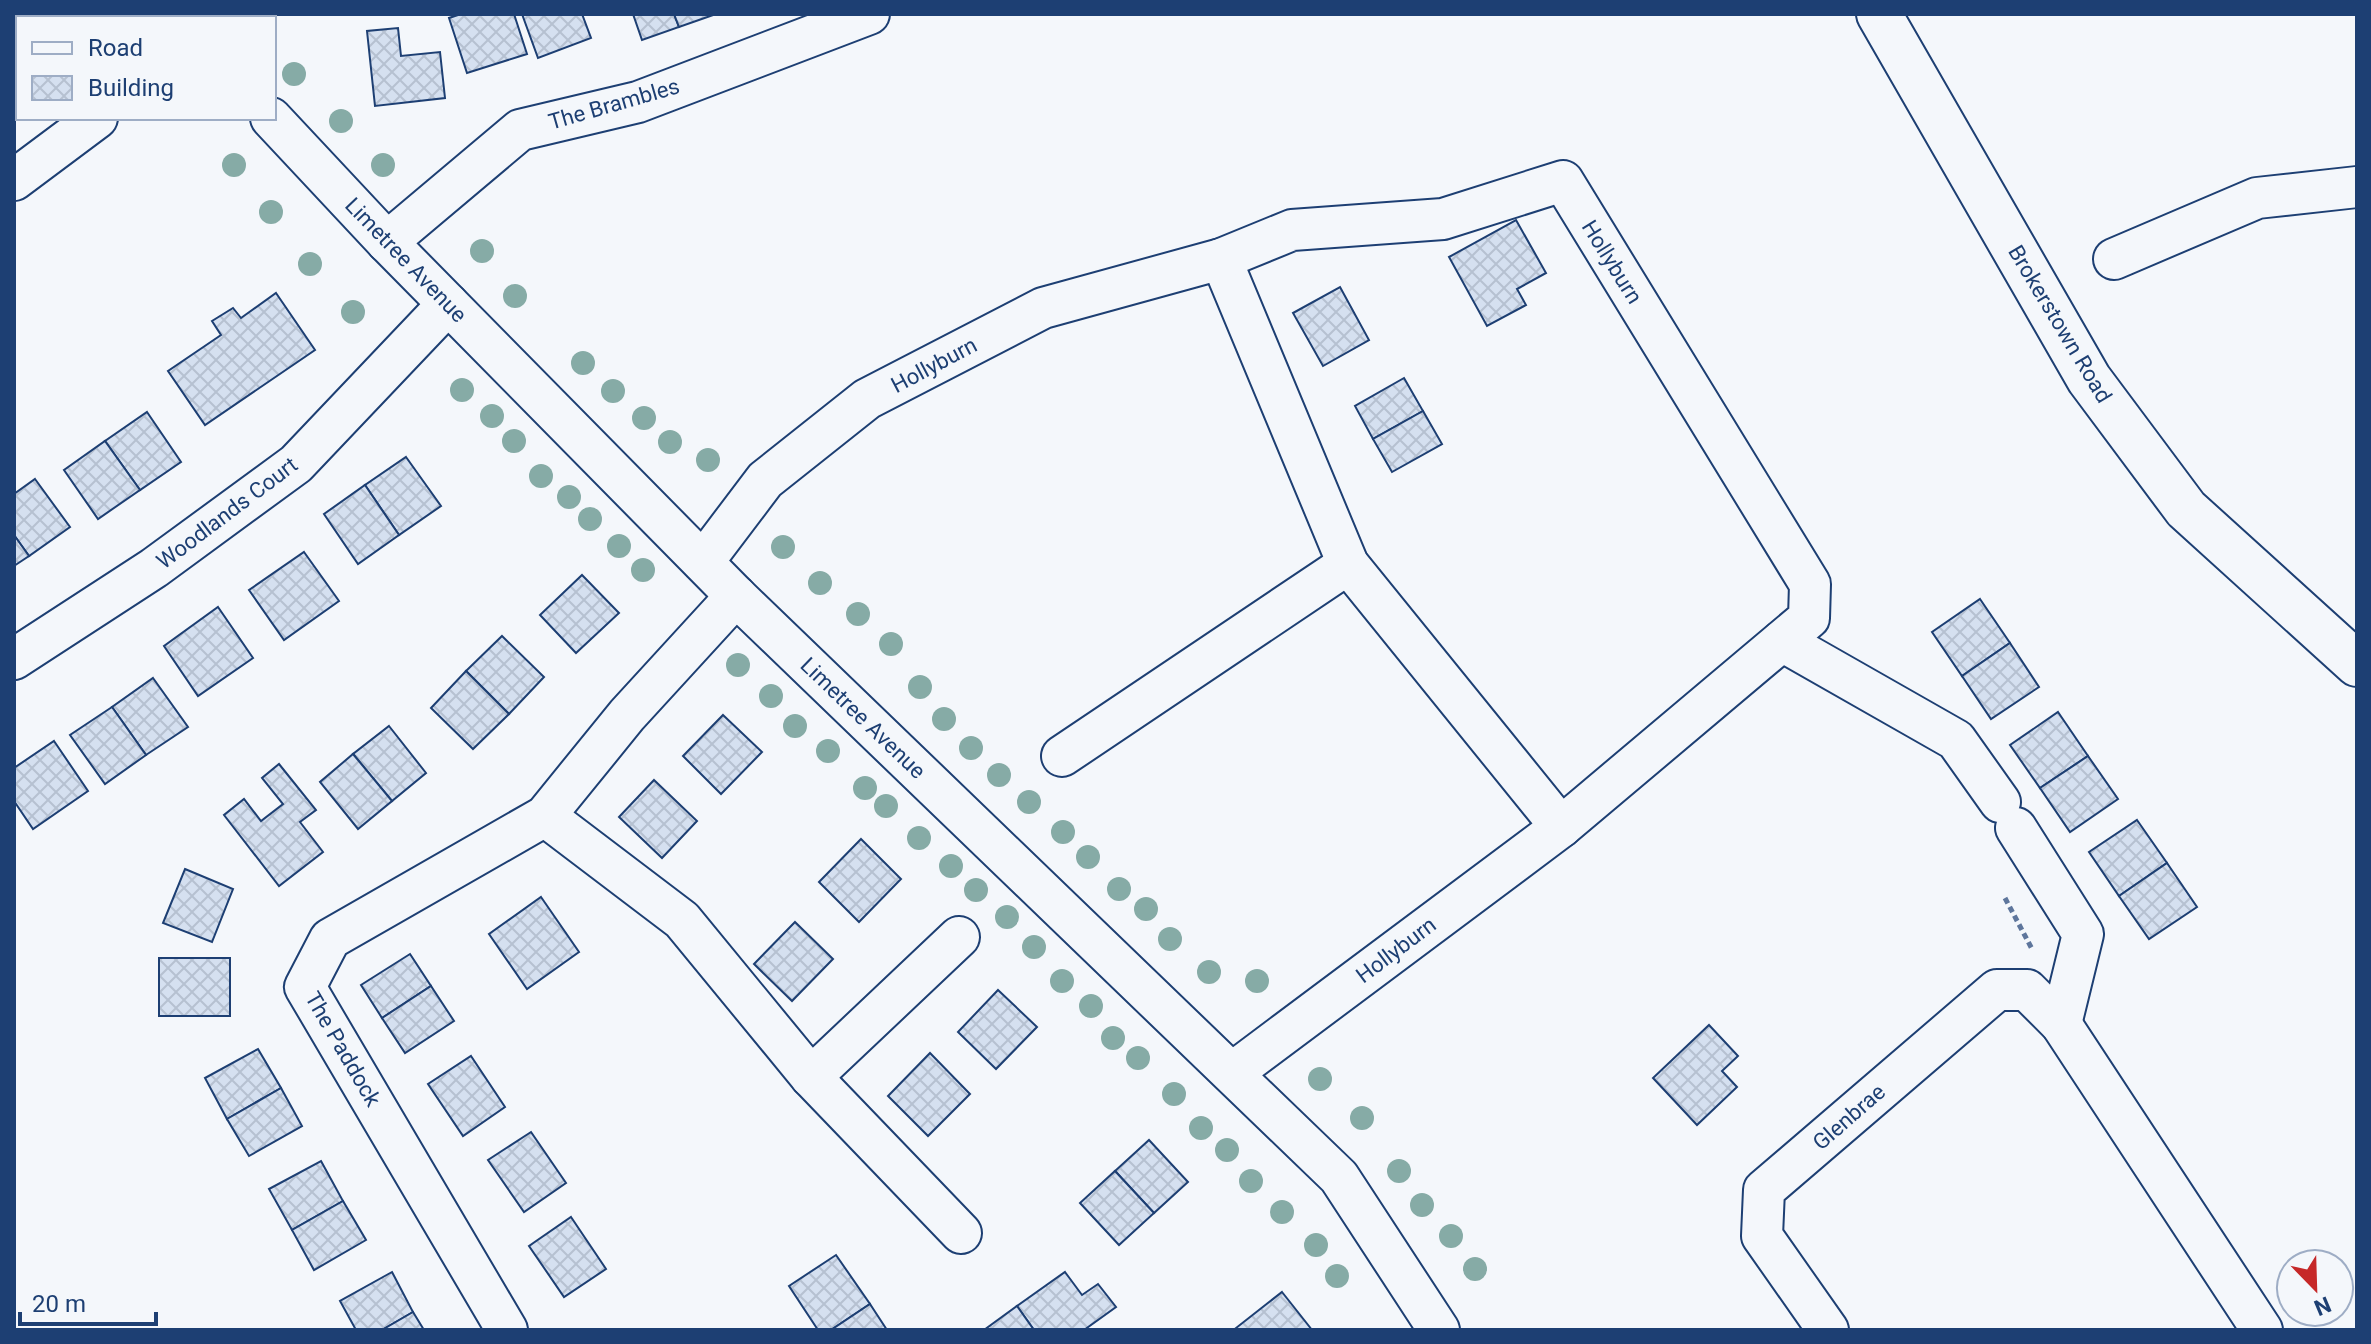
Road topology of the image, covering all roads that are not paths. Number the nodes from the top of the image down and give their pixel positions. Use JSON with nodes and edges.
{"nodes":[{"id":1,"x":869,"y":14,"type":"edge"},
{"id":2,"x":1879,"y":14,"type":"edge"},
{"id":3,"x":94,"y":120,"type":"edge"},
{"id":4,"x":273,"y":120,"type":"edge"},
{"id":5,"x":14,"y":180,"type":"edge"},
{"id":6,"x":2357,"y":187,"type":"edge"},
{"id":7,"x":387,"y":242,"type":"junction"},
{"id":8,"x":1221,"y":259,"type":"junction"},
{"id":9,"x":2114,"y":259,"type":"dead end"},
{"id":10,"x":448,"y":304,"type":"junction"},
{"id":11,"x":703,"y":562,"type":"junction"},
{"id":12,"x":1348,"y":564,"type":"junction"},
{"id":13,"x":736,"y":596,"type":"junction"},
{"id":14,"x":1782,"y":641,"type":"junction"},
{"id":15,"x":14,"y":659,"type":"edge"},
{"id":16,"x":2357,"y":664,"type":"edge"},
{"id":17,"x":1062,"y":756,"type":"dead end"},
{"id":18,"x":545,"y":816,"type":"junction"},
{"id":19,"x":1561,"y":827,"type":"junction"},
{"id":20,"x":959,"y":937,"type":"dead end"},
{"id":21,"x":2061,"y":1024,"type":"junction"},
{"id":22,"x":1232,"y":1073,"type":"junction"},
{"id":23,"x":811,"y":1077,"type":"junction"},
{"id":24,"x":961,"y":1233,"type":"dead end"},
{"id":25,"x":1421,"y":1323,"type":"edge"},
{"id":26,"x":507,"y":1330,"type":"edge"},
{"id":27,"x":1828,"y":1330,"type":"edge"},
{"id":28,"x":2262,"y":1330,"type":"edge"}],
"edges":[{"from":1,"to":7,"type":"street","name":"The Brambles"},
{"from":2,"to":16,"type":"street","name":"Brokerstown Road"},
{"from":3,"to":5,"type":"street"},
{"from":4,"to":7,"type":"street","name":"Limetree Avenue"},
{"from":6,"to":9,"type":"street"},
{"from":7,"to":10,"type":"street","name":"Limetree Avenue"},
{"from":8,"to":11,"type":"street","name":"Hollyburn"},
{"from":8,"to":12,"type":"street"},
{"from":8,"to":14,"type":"street","name":"Hollyburn"},
{"from":10,"to":11,"type":"street","name":"Limetree Avenue"},
{"from":10,"to":15,"type":"street","name":"Woodlands Court"},
{"from":11,"to":13,"type":"street","name":"Limetree Avenue"},
{"from":12,"to":17,"type":"street"},
{"from":12,"to":19,"type":"street"},
{"from":13,"to":18,"type":"street","name":"The Paddock"},
{"from":13,"to":22,"type":"street","name":"Limetree Avenue"},
{"from":14,"to":19,"type":"street","name":"Hollyburn"},
{"from":14,"to":21,"type":"street"},
{"from":18,"to":23,"type":"street"},
{"from":18,"to":26,"type":"street","name":"The Paddock"},
{"from":19,"to":22,"type":"street","name":"Hollyburn"},
{"from":20,"to":23,"type":"street"},
{"from":21,"to":27,"type":"street","name":"Glenbrae"},
{"from":21,"to":28,"type":"street"},
{"from":22,"to":25,"type":"street","name":"Limetree Avenue"},
{"from":23,"to":24,"type":"street"}]}
